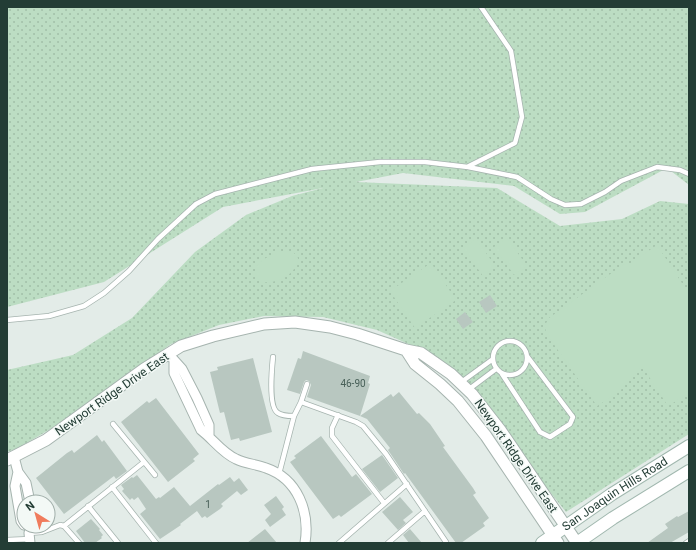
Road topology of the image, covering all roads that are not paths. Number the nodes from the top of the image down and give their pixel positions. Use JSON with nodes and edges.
{"nodes":[{"id":1,"x":481,"y":7,"type":"edge"},
{"id":2,"x":468,"y":167,"type":"junction"},
{"id":3,"x":689,"y":174,"type":"edge"},
{"id":4,"x":7,"y":320,"type":"edge"},
{"id":5,"x":406,"y":350,"type":"junction"},
{"id":6,"x":527,"y":356,"type":"junction"},
{"id":7,"x":172,"y":357,"type":"junction"},
{"id":8,"x":273,"y":357,"type":"dead end"},
{"id":9,"x":493,"y":359,"type":"junction"},
{"id":10,"x":496,"y":369,"type":"junction"},
{"id":11,"x":502,"y":374,"type":"junction"},
{"id":12,"x":307,"y":384,"type":"dead end"},
{"id":13,"x":464,"y":386,"type":"junction"},
{"id":14,"x":301,"y":402,"type":"junction"},
{"id":15,"x":338,"y":415,"type":"junction"},
{"id":16,"x":294,"y":416,"type":"junction"},
{"id":17,"x":113,"y":424,"type":"dead end"},
{"id":18,"x":689,"y":446,"type":"edge"},
{"id":19,"x":10,"y":458,"type":"edge"},
{"id":20,"x":144,"y":462,"type":"junction"},
{"id":21,"x":689,"y":470,"type":"edge"},
{"id":22,"x":18,"y":472,"type":"junction"},
{"id":23,"x":279,"y":474,"type":"junction"},
{"id":24,"x":155,"y":475,"type":"dead end"},
{"id":25,"x":407,"y":484,"type":"junction"},
{"id":26,"x":112,"y":487,"type":"junction"},
{"id":27,"x":16,"y":494,"type":"edge"},
{"id":28,"x":28,"y":494,"type":"edge"},
{"id":29,"x":384,"y":503,"type":"junction"},
{"id":30,"x":88,"y":506,"type":"junction"},
{"id":31,"x":425,"y":512,"type":"junction"},
{"id":32,"x":64,"y":526,"type":"junction"},
{"id":33,"x":56,"y":527,"type":"edge"},
{"id":34,"x":566,"y":527,"type":"junction"},
{"id":35,"x":23,"y":534,"type":"edge"},
{"id":36,"x":556,"y":539,"type":"edge"},
{"id":37,"x":7,"y":540,"type":"edge"},
{"id":38,"x":689,"y":541,"type":"edge"},
{"id":39,"x":446,"y":542,"type":"edge"},
{"id":40,"x":79,"y":543,"type":"edge"},
{"id":41,"x":118,"y":543,"type":"edge"},
{"id":42,"x":156,"y":543,"type":"edge"},
{"id":43,"x":305,"y":543,"type":"edge"},
{"id":44,"x":338,"y":543,"type":"edge"},
{"id":45,"x":388,"y":543,"type":"edge"},
{"id":46,"x":542,"y":543,"type":"edge"},
{"id":47,"x":577,"y":543,"type":"edge"},
{"id":48,"x":686,"y":543,"type":"edge"}],
"edges":[{"from":1,"to":2,"type":"lane"},
{"from":2,"to":3,"type":"lane"},
{"from":2,"to":4,"type":"lane"},
{"from":5,"to":7,"type":"street","name":"Newport Ridge Drive East"},
{"from":5,"to":13,"type":"street","name":"Newport Ridge Drive East"},
{"from":5,"to":36,"type":"street","name":"Newport Ridge Drive East"},
{"from":6,"to":9,"type":"lane"},
{"from":6,"to":11,"type":"lane"},
{"from":6,"to":11,"type":"lane"},
{"from":7,"to":19,"type":"street","name":"Newport Ridge Drive East"},
{"from":7,"to":23,"type":"street"},
{"from":8,"to":16,"type":"lane"},
{"from":9,"to":10,"type":"lane"},
{"from":9,"to":13,"type":"lane"},
{"from":10,"to":11,"type":"lane"},
{"from":10,"to":13,"type":"lane"},
{"from":12,"to":14,"type":"lane"},
{"from":13,"to":34,"type":"street","name":"Newport Ridge Drive East"},
{"from":14,"to":15,"type":"lane"},
{"from":14,"to":16,"type":"lane"},
{"from":15,"to":25,"type":"lane"},
{"from":15,"to":29,"type":"lane"},
{"from":16,"to":23,"type":"lane"},
{"from":17,"to":20,"type":"lane"},
{"from":18,"to":34,"type":"main road","name":"San Joaquin Hills Road"},
{"from":19,"to":22,"type":"street"},
{"from":20,"to":24,"type":"lane"},
{"from":20,"to":26,"type":"lane"},
{"from":21,"to":47,"type":"main road","name":"San Joaquin Hills Road"},
{"from":22,"to":27,"type":"street"},
{"from":22,"to":28,"type":"street"},
{"from":23,"to":43,"type":"street"},
{"from":25,"to":29,"type":"lane"},
{"from":25,"to":31,"type":"lane"},
{"from":26,"to":30,"type":"lane"},
{"from":26,"to":42,"type":"lane"},
{"from":29,"to":44,"type":"lane"},
{"from":30,"to":32,"type":"lane"},
{"from":30,"to":41,"type":"lane"},
{"from":31,"to":39,"type":"lane"},
{"from":31,"to":45,"type":"lane"},
{"from":32,"to":33,"type":"lane"},
{"from":32,"to":40,"type":"lane"},
{"from":34,"to":36,"type":"main road","name":"San Joaquin Hills Road"},
{"from":34,"to":47,"type":"street","name":"Newport Ridge Drive East"},
{"from":35,"to":37,"type":"lane"},
{"from":36,"to":46,"type":"main road","name":"San Joaquin Hills Road"},
{"from":38,"to":48,"type":"lane"}]}
